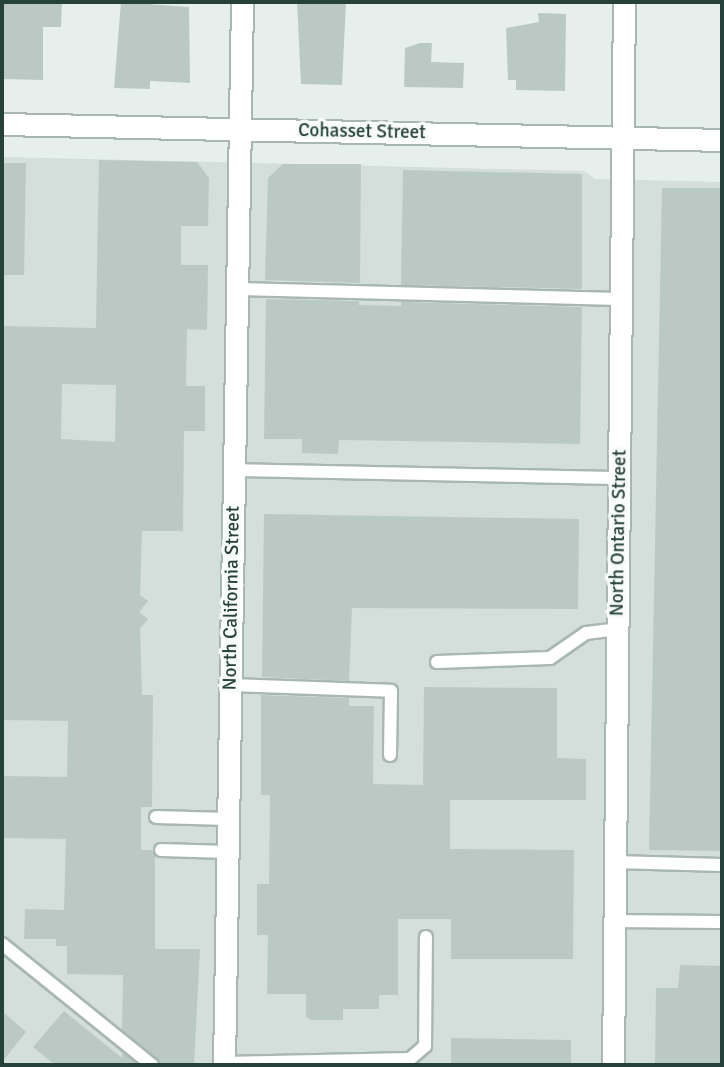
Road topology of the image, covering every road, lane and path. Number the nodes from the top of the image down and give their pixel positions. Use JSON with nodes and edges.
{"nodes":[{"id":1,"x":242,"y":2,"type":"edge"},
{"id":2,"x":624,"y":2,"type":"edge"},
{"id":3,"x":2,"y":124,"type":"edge"},
{"id":4,"x":238,"y":130,"type":"junction"},
{"id":5,"x":622,"y":138,"type":"junction"},
{"id":6,"x":722,"y":140,"type":"edge"},
{"id":7,"x":236,"y":289,"type":"junction"},
{"id":8,"x":622,"y":299,"type":"junction"},
{"id":9,"x":234,"y":470,"type":"junction"},
{"id":10,"x":620,"y":478,"type":"junction"},
{"id":11,"x":618,"y":629,"type":"junction"},
{"id":12,"x":438,"y":662,"type":"dead end"},
{"id":13,"x":230,"y":685,"type":"junction"},
{"id":14,"x":390,"y":755,"type":"dead end"},
{"id":15,"x":156,"y":817,"type":"dead end"},
{"id":16,"x":228,"y":819,"type":"junction"},
{"id":17,"x":161,"y":850,"type":"dead end"},
{"id":18,"x":228,"y":852,"type":"junction"},
{"id":19,"x":615,"y":862,"type":"junction"},
{"id":20,"x":722,"y":865,"type":"edge"},
{"id":21,"x":614,"y":921,"type":"junction"},
{"id":22,"x":722,"y":922,"type":"edge"},
{"id":23,"x":426,"y":937,"type":"dead end"},
{"id":24,"x":2,"y":944,"type":"edge"},
{"id":25,"x":224,"y":1064,"type":"edge"},
{"id":26,"x":152,"y":1065,"type":"edge"},
{"id":27,"x":612,"y":1065,"type":"edge"}],
"edges":[{"from":1,"to":4,"type":"street","name":"North California Street"},
{"from":2,"to":5,"type":"street","name":"North Ontario Street"},
{"from":3,"to":4,"type":"street","name":"Cohasset Street"},
{"from":4,"to":5,"type":"street","name":"Cohasset Street"},
{"from":4,"to":7,"type":"street","name":"North California Street"},
{"from":5,"to":6,"type":"street","name":"Cohasset Street"},
{"from":5,"to":8,"type":"street","name":"North Ontario Street"},
{"from":7,"to":8,"type":"lane"},
{"from":7,"to":9,"type":"street","name":"North California Street"},
{"from":8,"to":10,"type":"street","name":"North Ontario Street"},
{"from":9,"to":10,"type":"lane"},
{"from":9,"to":13,"type":"street","name":"North California Street"},
{"from":10,"to":11,"type":"street","name":"North Ontario Street"},
{"from":11,"to":12,"type":"lane"},
{"from":11,"to":19,"type":"street","name":"North Ontario Street"},
{"from":13,"to":14,"type":"lane"},
{"from":13,"to":16,"type":"street","name":"North California Street"},
{"from":15,"to":16,"type":"lane"},
{"from":16,"to":18,"type":"street","name":"North California Street"},
{"from":17,"to":18,"type":"lane"},
{"from":18,"to":25,"type":"street","name":"North California Street"},
{"from":19,"to":20,"type":"lane"},
{"from":19,"to":21,"type":"street","name":"North Ontario Street"},
{"from":21,"to":22,"type":"lane"},
{"from":21,"to":27,"type":"street","name":"North Ontario Street"},
{"from":23,"to":25,"type":"lane"},
{"from":24,"to":26,"type":"lane"}]}
